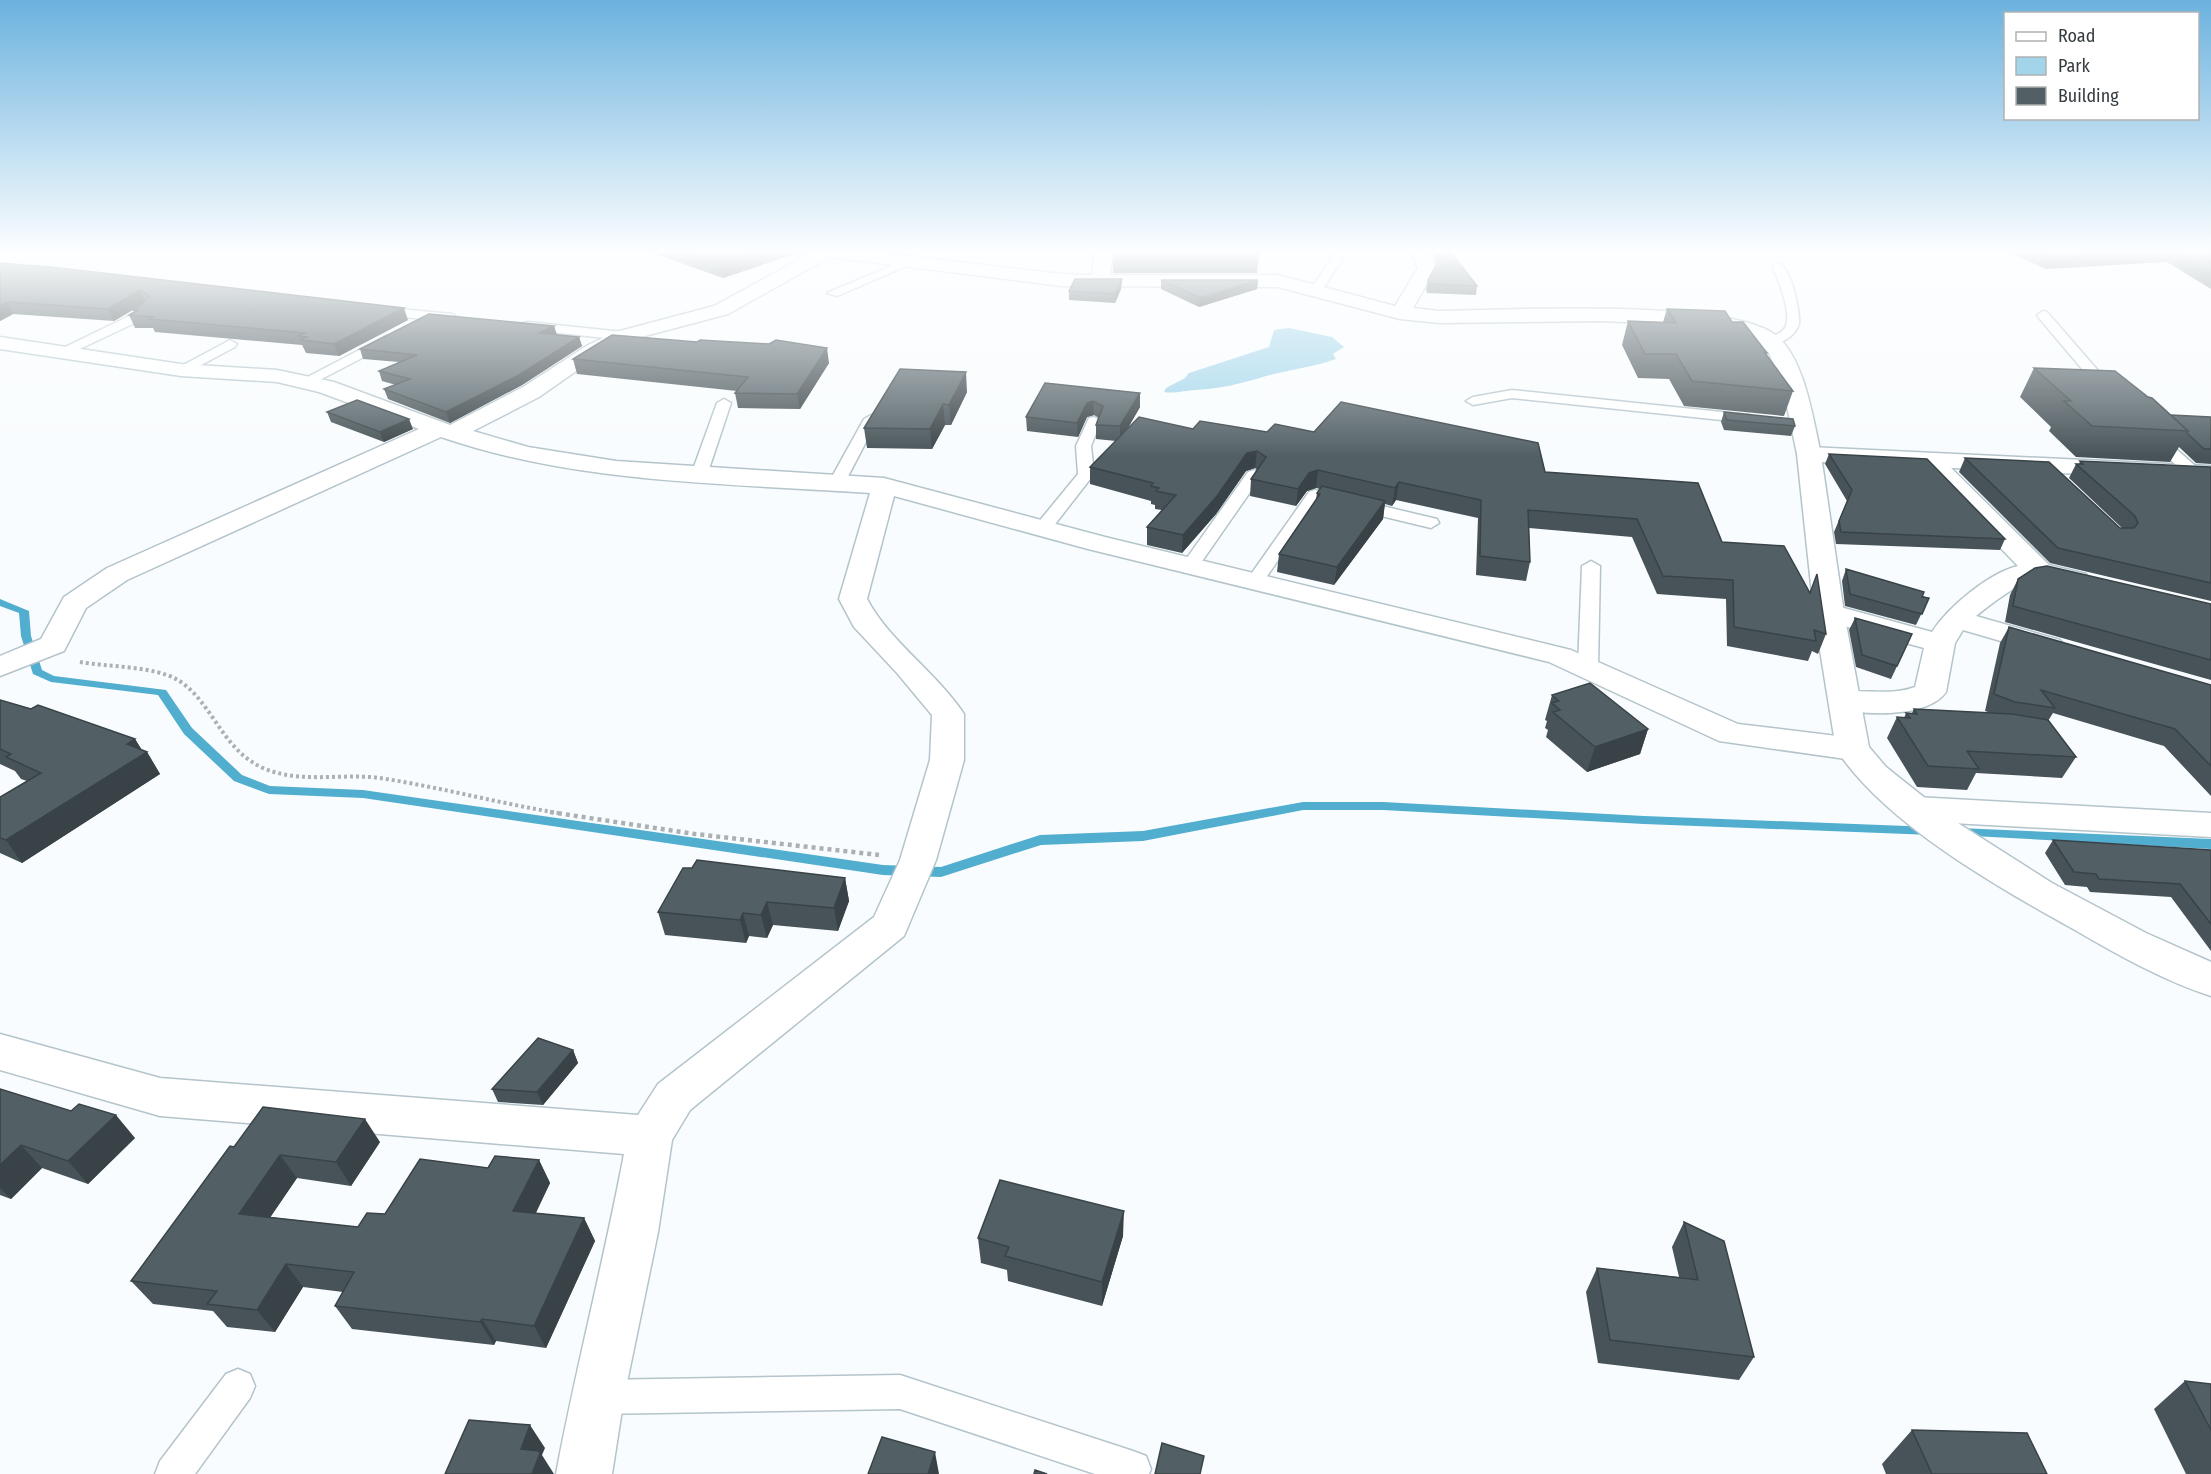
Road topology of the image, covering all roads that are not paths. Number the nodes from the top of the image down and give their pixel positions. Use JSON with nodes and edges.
{"nodes":[{"id":1,"x":131,"y":320,"type":"edge"},
{"id":2,"x":425,"y":320,"type":"edge"},
{"id":3,"x":684,"y":320,"type":"edge"},
{"id":4,"x":1688,"y":320,"type":"edge"},
{"id":5,"x":1793,"y":320,"type":"edge"},
{"id":6,"x":2047,"y":320,"type":"edge"},
{"id":7,"x":512,"y":324,"type":"edge"},
{"id":8,"x":623,"y":336,"type":"junction"},
{"id":9,"x":1770,"y":341,"type":"junction"},
{"id":10,"x":0,"y":343,"type":"edge"},
{"id":11,"x":230,"y":344,"type":"dead end"},
{"id":12,"x":64,"y":351,"type":"junction"},
{"id":13,"x":181,"y":370,"type":"junction"},
{"id":14,"x":305,"y":382,"type":"junction"},
{"id":15,"x":1473,"y":401,"type":"dead end"},
{"id":16,"x":724,"y":403,"type":"dead end"},
{"id":17,"x":2121,"y":404,"type":"edge"},
{"id":18,"x":872,"y":419,"type":"edge"},
{"id":19,"x":1094,"y":421,"type":"dead end"},
{"id":20,"x":1767,"y":421,"type":"edge"},
{"id":21,"x":2144,"y":428,"type":"edge"},
{"id":22,"x":445,"y":431,"type":"junction"},
{"id":23,"x":1809,"y":454,"type":"junction"},
{"id":24,"x":1930,"y":461,"type":"junction"},
{"id":25,"x":2203,"y":473,"type":"edge"},
{"id":26,"x":699,"y":475,"type":"junction"},
{"id":27,"x":1254,"y":475,"type":"edge"},
{"id":28,"x":836,"y":483,"type":"junction"},
{"id":29,"x":884,"y":486,"type":"junction"},
{"id":30,"x":1431,"y":523,"type":"dead end"},
{"id":31,"x":1042,"y":528,"type":"junction"},
{"id":32,"x":1190,"y":566,"type":"junction"},
{"id":33,"x":1590,"y":566,"type":"dead end"},
{"id":34,"x":2039,"y":571,"type":"junction"},
{"id":35,"x":1255,"y":581,"type":"junction"},
{"id":36,"x":2096,"y":585,"type":"edge"},
{"id":37,"x":1829,"y":613,"type":"junction"},
{"id":38,"x":1948,"y":631,"type":"junction"},
{"id":39,"x":2078,"y":654,"type":"edge"},
{"id":40,"x":0,"y":667,"type":"edge"},
{"id":41,"x":1588,"y":667,"type":"junction"},
{"id":42,"x":1845,"y":701,"type":"junction"},
{"id":43,"x":1853,"y":749,"type":"junction"},
{"id":44,"x":1916,"y":809,"type":"junction"},
{"id":45,"x":2211,"y":825,"type":"edge"},
{"id":46,"x":2211,"y":980,"type":"edge"},
{"id":47,"x":0,"y":1052,"type":"edge"},
{"id":48,"x":650,"y":1136,"type":"junction"},
{"id":49,"x":238,"y":1386,"type":"dead end"},
{"id":50,"x":597,"y":1397,"type":"junction"},
{"id":51,"x":1132,"y":1469,"type":"dead end"},
{"id":52,"x":173,"y":1474,"type":"edge"},
{"id":53,"x":584,"y":1474,"type":"edge"}],
"edges":[{"from":1,"to":12,"type":"lane"},
{"from":2,"to":14,"type":"lane"},
{"from":3,"to":8,"type":"street"},
{"from":4,"to":9,"type":"street"},
{"from":5,"to":9,"type":"lane"},
{"from":6,"to":17,"type":"lane"},
{"from":7,"to":8,"type":"lane"},
{"from":8,"to":22,"type":"street"},
{"from":9,"to":23,"type":"street"},
{"from":10,"to":12,"type":"street"},
{"from":11,"to":13,"type":"lane"},
{"from":12,"to":13,"type":"street"},
{"from":13,"to":14,"type":"street"},
{"from":14,"to":22,"type":"street"},
{"from":15,"to":20,"type":"lane"},
{"from":16,"to":26,"type":"lane"},
{"from":18,"to":28,"type":"lane"},
{"from":19,"to":31,"type":"lane"},
{"from":21,"to":25,"type":"lane"},
{"from":22,"to":26,"type":"street"},
{"from":22,"to":40,"type":"street"},
{"from":23,"to":24,"type":"street"},
{"from":23,"to":37,"type":"street"},
{"from":24,"to":25,"type":"street"},
{"from":24,"to":34,"type":"street"},
{"from":26,"to":28,"type":"street"},
{"from":27,"to":32,"type":"lane"},
{"from":28,"to":29,"type":"street"},
{"from":29,"to":31,"type":"street"},
{"from":29,"to":48,"type":"street"},
{"from":30,"to":35,"type":"lane"},
{"from":31,"to":32,"type":"street"},
{"from":32,"to":35,"type":"street"},
{"from":33,"to":41,"type":"lane"},
{"from":34,"to":36,"type":"street"},
{"from":34,"to":38,"type":"street"},
{"from":35,"to":41,"type":"street"},
{"from":37,"to":38,"type":"street"},
{"from":37,"to":42,"type":"street"},
{"from":38,"to":39,"type":"street"},
{"from":38,"to":42,"type":"street"},
{"from":41,"to":43,"type":"street"},
{"from":42,"to":43,"type":"street"},
{"from":43,"to":44,"type":"street"},
{"from":44,"to":45,"type":"street"},
{"from":44,"to":46,"type":"street"},
{"from":47,"to":48,"type":"street"},
{"from":48,"to":50,"type":"street"},
{"from":49,"to":52,"type":"lane"},
{"from":50,"to":51,"type":"lane"},
{"from":50,"to":53,"type":"street"}]}
